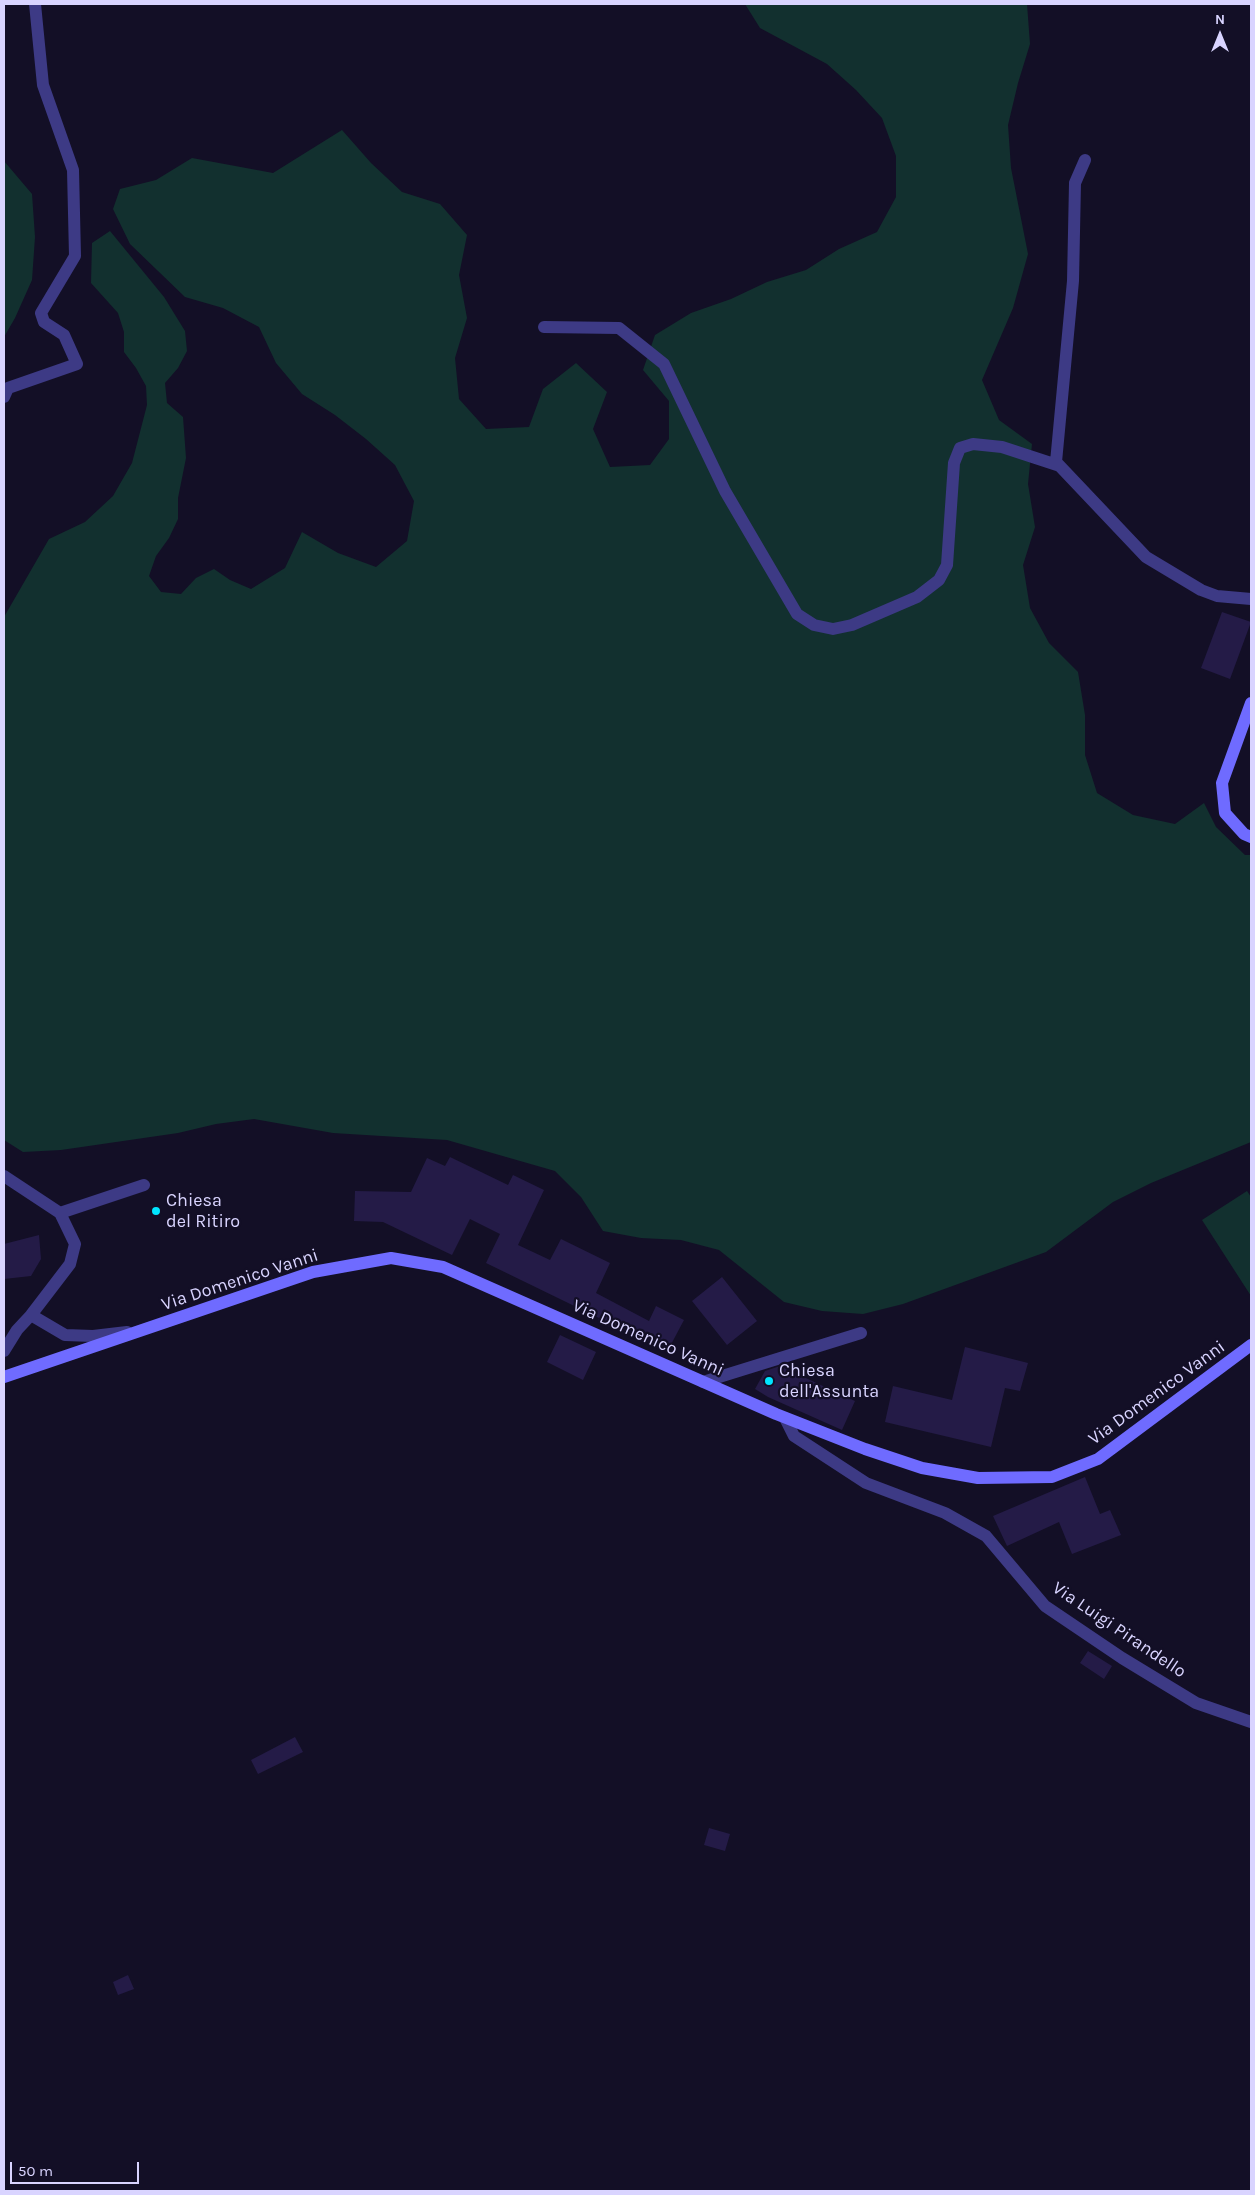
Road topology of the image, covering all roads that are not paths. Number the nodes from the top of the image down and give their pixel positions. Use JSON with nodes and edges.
{"nodes":[{"id":1,"x":35,"y":4,"type":"edge"},
{"id":2,"x":1085,"y":160,"type":"dead end"},
{"id":3,"x":544,"y":327,"type":"dead end"},
{"id":4,"x":4,"y":397,"type":"edge"},
{"id":5,"x":1060,"y":466,"type":"junction"},
{"id":6,"x":1251,"y":599,"type":"edge"},
{"id":7,"x":1251,"y":703,"type":"edge"},
{"id":8,"x":1251,"y":837,"type":"edge"},
{"id":9,"x":4,"y":1176,"type":"edge"},
{"id":10,"x":144,"y":1185,"type":"dead end"},
{"id":11,"x":60,"y":1213,"type":"junction"},
{"id":12,"x":30,"y":1315,"type":"junction"},
{"id":13,"x":139,"y":1331,"type":"junction"},
{"id":14,"x":861,"y":1334,"type":"dead end"},
{"id":15,"x":1251,"y":1346,"type":"edge"},
{"id":16,"x":4,"y":1351,"type":"edge"},
{"id":17,"x":4,"y":1377,"type":"edge"},
{"id":18,"x":703,"y":1382,"type":"junction"},
{"id":19,"x":785,"y":1418,"type":"junction"},
{"id":20,"x":1251,"y":1722,"type":"edge"}],
"edges":[{"from":1,"to":4,"type":"street"},
{"from":2,"to":5,"type":"street"},
{"from":3,"to":5,"type":"street"},
{"from":5,"to":6,"type":"street"},
{"from":7,"to":8,"type":"main road"},
{"from":9,"to":11,"type":"street"},
{"from":10,"to":11,"type":"street"},
{"from":11,"to":12,"type":"street"},
{"from":12,"to":13,"type":"street"},
{"from":12,"to":16,"type":"street"},
{"from":13,"to":17,"type":"main road","name":"Via Domenico Vanni"},
{"from":13,"to":18,"type":"main road","name":"Via Domenico Vanni"},
{"from":14,"to":18,"type":"street"},
{"from":15,"to":19,"type":"main road","name":"Via Domenico Vanni"},
{"from":18,"to":19,"type":"main road","name":"Via Domenico Vanni"},
{"from":19,"to":20,"type":"street","name":"Via Luigi Pirandello"}]}
